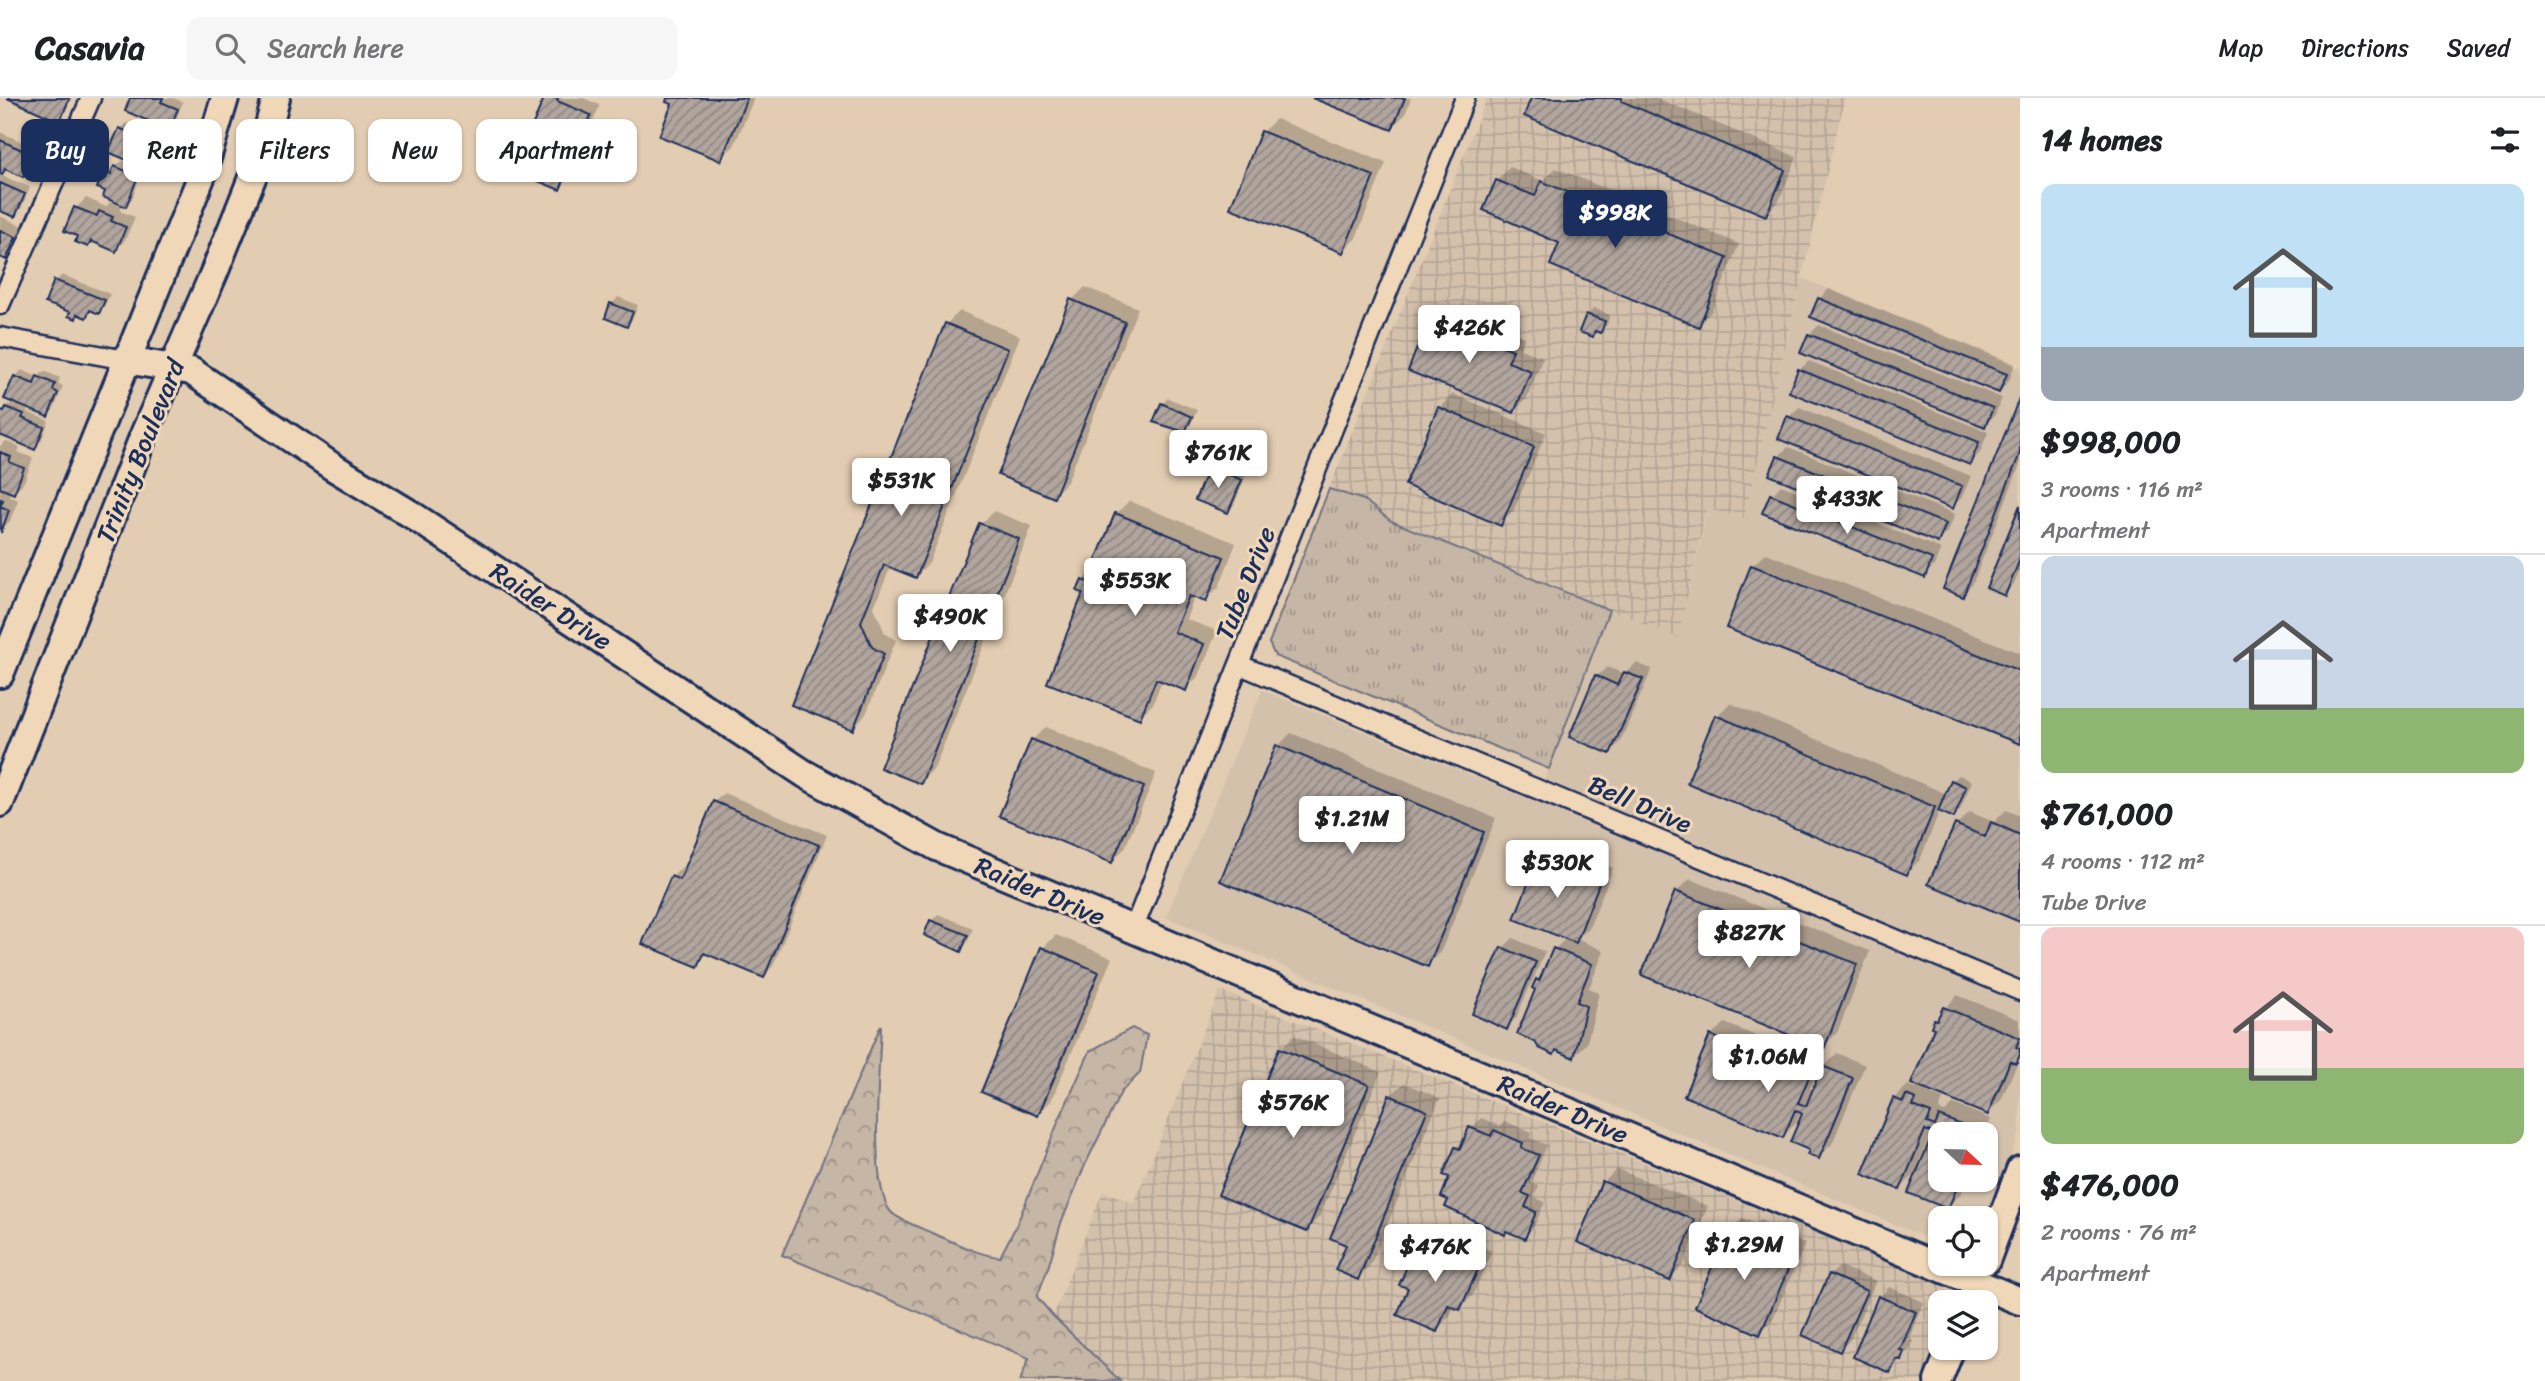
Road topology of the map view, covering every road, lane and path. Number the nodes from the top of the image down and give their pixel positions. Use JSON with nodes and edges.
{"nodes":[{"id":1,"x":225,"y":98,"type":"edge"},
{"id":2,"x":276,"y":98,"type":"edge"},
{"id":3,"x":1465,"y":98,"type":"edge"},
{"id":4,"x":91,"y":99,"type":"edge"},
{"id":5,"x":0,"y":305,"type":"edge"},
{"id":6,"x":0,"y":337,"type":"edge"},
{"id":7,"x":127,"y":360,"type":"junction"},
{"id":8,"x":174,"y":367,"type":"junction"},
{"id":9,"x":1240,"y":665,"type":"junction"},
{"id":10,"x":0,"y":674,"type":"edge"},
{"id":11,"x":0,"y":803,"type":"edge"},
{"id":12,"x":1133,"y":930,"type":"junction"},
{"id":13,"x":2020,"y":991,"type":"edge"},
{"id":14,"x":2020,"y":1170,"type":"edge"},
{"id":15,"x":1980,"y":1278,"type":"edge"},
{"id":16,"x":2020,"y":1301,"type":"edge"},
{"id":17,"x":1946,"y":1360,"type":"edge"},
{"id":18,"x":1938,"y":1381,"type":"edge"}],
"edges":[{"from":1,"to":7,"type":"main road","name":"Trinity Boulevard"},
{"from":2,"to":8,"type":"main road","name":"Trinity Boulevard"},
{"from":3,"to":9,"type":"street","name":"Tube Drive"},
{"from":4,"to":5,"type":"street"},
{"from":6,"to":7,"type":"street"},
{"from":7,"to":8,"type":"main road","name":"Raider Drive"},
{"from":7,"to":10,"type":"main road","name":"Trinity Boulevard"},
{"from":8,"to":11,"type":"main road","name":"Trinity Boulevard"},
{"from":8,"to":12,"type":"main road","name":"Raider Drive"},
{"from":9,"to":12,"type":"street","name":"Tube Drive"},
{"from":9,"to":13,"type":"street","name":"Bell Drive"},
{"from":12,"to":15,"type":"main road","name":"Raider Drive"},
{"from":14,"to":15,"type":"main road"},
{"from":15,"to":16,"type":"main road","name":"Raider Drive"},
{"from":17,"to":18,"type":"main road"}]}
